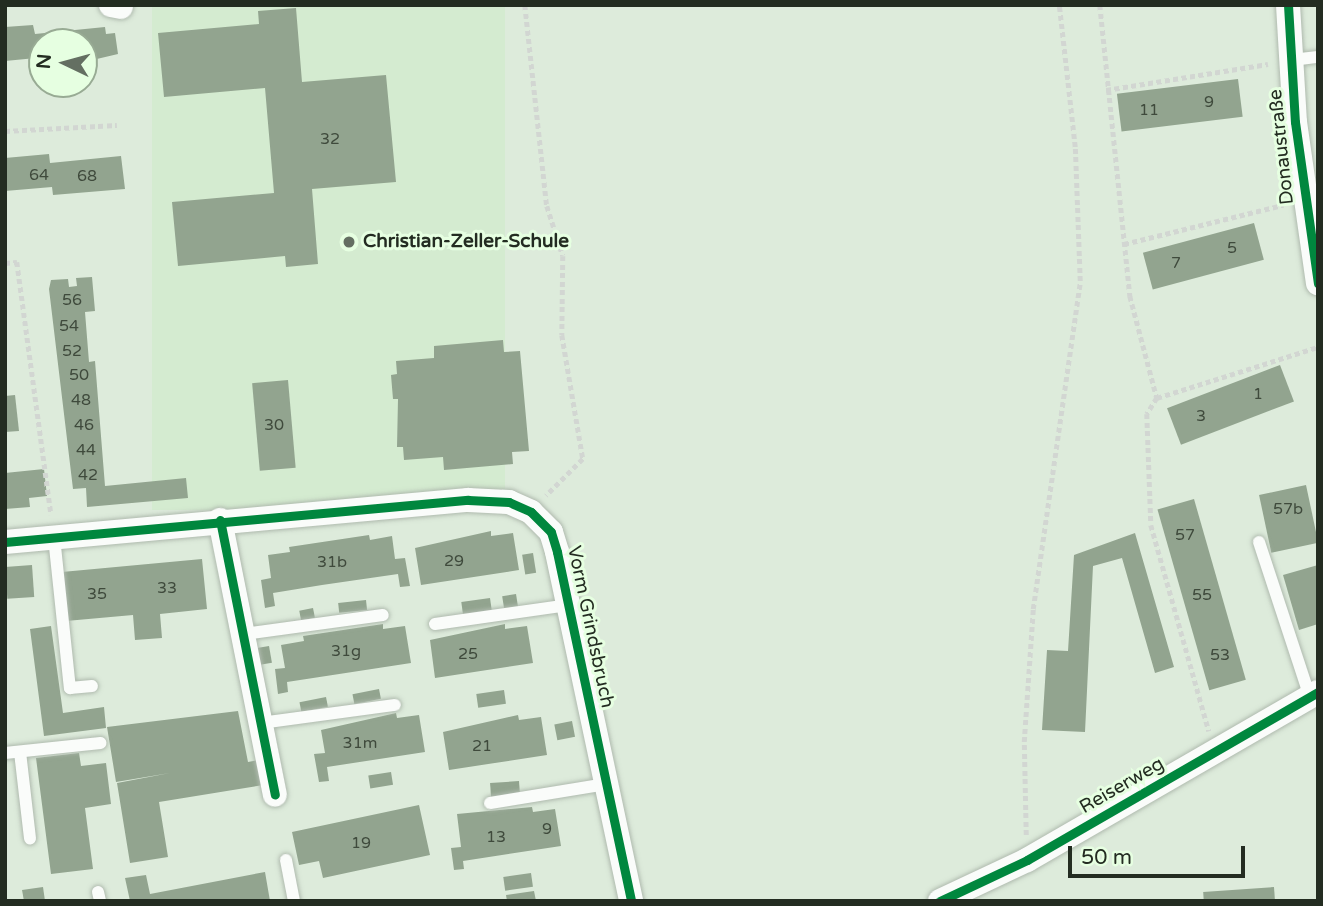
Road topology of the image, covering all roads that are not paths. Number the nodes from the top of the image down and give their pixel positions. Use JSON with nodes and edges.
{"nodes":[{"id":1,"x":1288,"y":5,"type":"edge"},
{"id":2,"x":1318,"y":57,"type":"edge"},
{"id":3,"x":1292,"y":60,"type":"junction"},
{"id":4,"x":1318,"y":284,"type":"edge"},
{"id":5,"x":220,"y":520,"type":"junction"},
{"id":6,"x":54,"y":537,"type":"junction"},
{"id":7,"x":1259,"y":541,"type":"dead end"},
{"id":8,"x":5,"y":542,"type":"edge"},
{"id":9,"x":568,"y":606,"type":"junction"},
{"id":10,"x":383,"y":615,"type":"dead end"},
{"id":11,"x":435,"y":624,"type":"dead end"},
{"id":12,"x":244,"y":634,"type":"junction"},
{"id":13,"x":92,"y":686,"type":"dead end"},
{"id":14,"x":1314,"y":695,"type":"edge"},
{"id":15,"x":396,"y":705,"type":"dead end"},
{"id":16,"x":261,"y":723,"type":"junction"},
{"id":17,"x":100,"y":743,"type":"dead end"},
{"id":18,"x":20,"y":752,"type":"junction"},
{"id":19,"x":5,"y":753,"type":"edge"},
{"id":20,"x":606,"y":785,"type":"junction"},
{"id":21,"x":275,"y":795,"type":"dead end"},
{"id":22,"x":490,"y":803,"type":"dead end"},
{"id":23,"x":30,"y":838,"type":"dead end"},
{"id":24,"x":286,"y":860,"type":"dead end"},
{"id":25,"x":294,"y":901,"type":"edge"},
{"id":26,"x":631,"y":901,"type":"edge"},
{"id":27,"x":940,"y":901,"type":"edge"}],
"edges":[{"from":1,"to":3,"type":"street","name":"Donaustraße"},
{"from":2,"to":3,"type":"lane"},
{"from":3,"to":4,"type":"street","name":"Donaustraße"},
{"from":5,"to":6,"type":"street"},
{"from":5,"to":9,"type":"street","name":"Vorm Grindsbruch"},
{"from":5,"to":12,"type":"street"},
{"from":6,"to":8,"type":"street"},
{"from":6,"to":13,"type":"lane"},
{"from":7,"to":14,"type":"lane"},
{"from":9,"to":11,"type":"lane"},
{"from":9,"to":20,"type":"street","name":"Vorm Grindsbruch"},
{"from":10,"to":12,"type":"lane"},
{"from":12,"to":16,"type":"street"},
{"from":14,"to":27,"type":"street","name":"Reiserweg"},
{"from":15,"to":16,"type":"lane"},
{"from":16,"to":21,"type":"street"},
{"from":17,"to":18,"type":"lane"},
{"from":18,"to":19,"type":"lane"},
{"from":18,"to":23,"type":"lane"},
{"from":20,"to":22,"type":"lane"},
{"from":20,"to":26,"type":"street","name":"Vorm Grindsbruch"},
{"from":24,"to":25,"type":"lane"}]}
